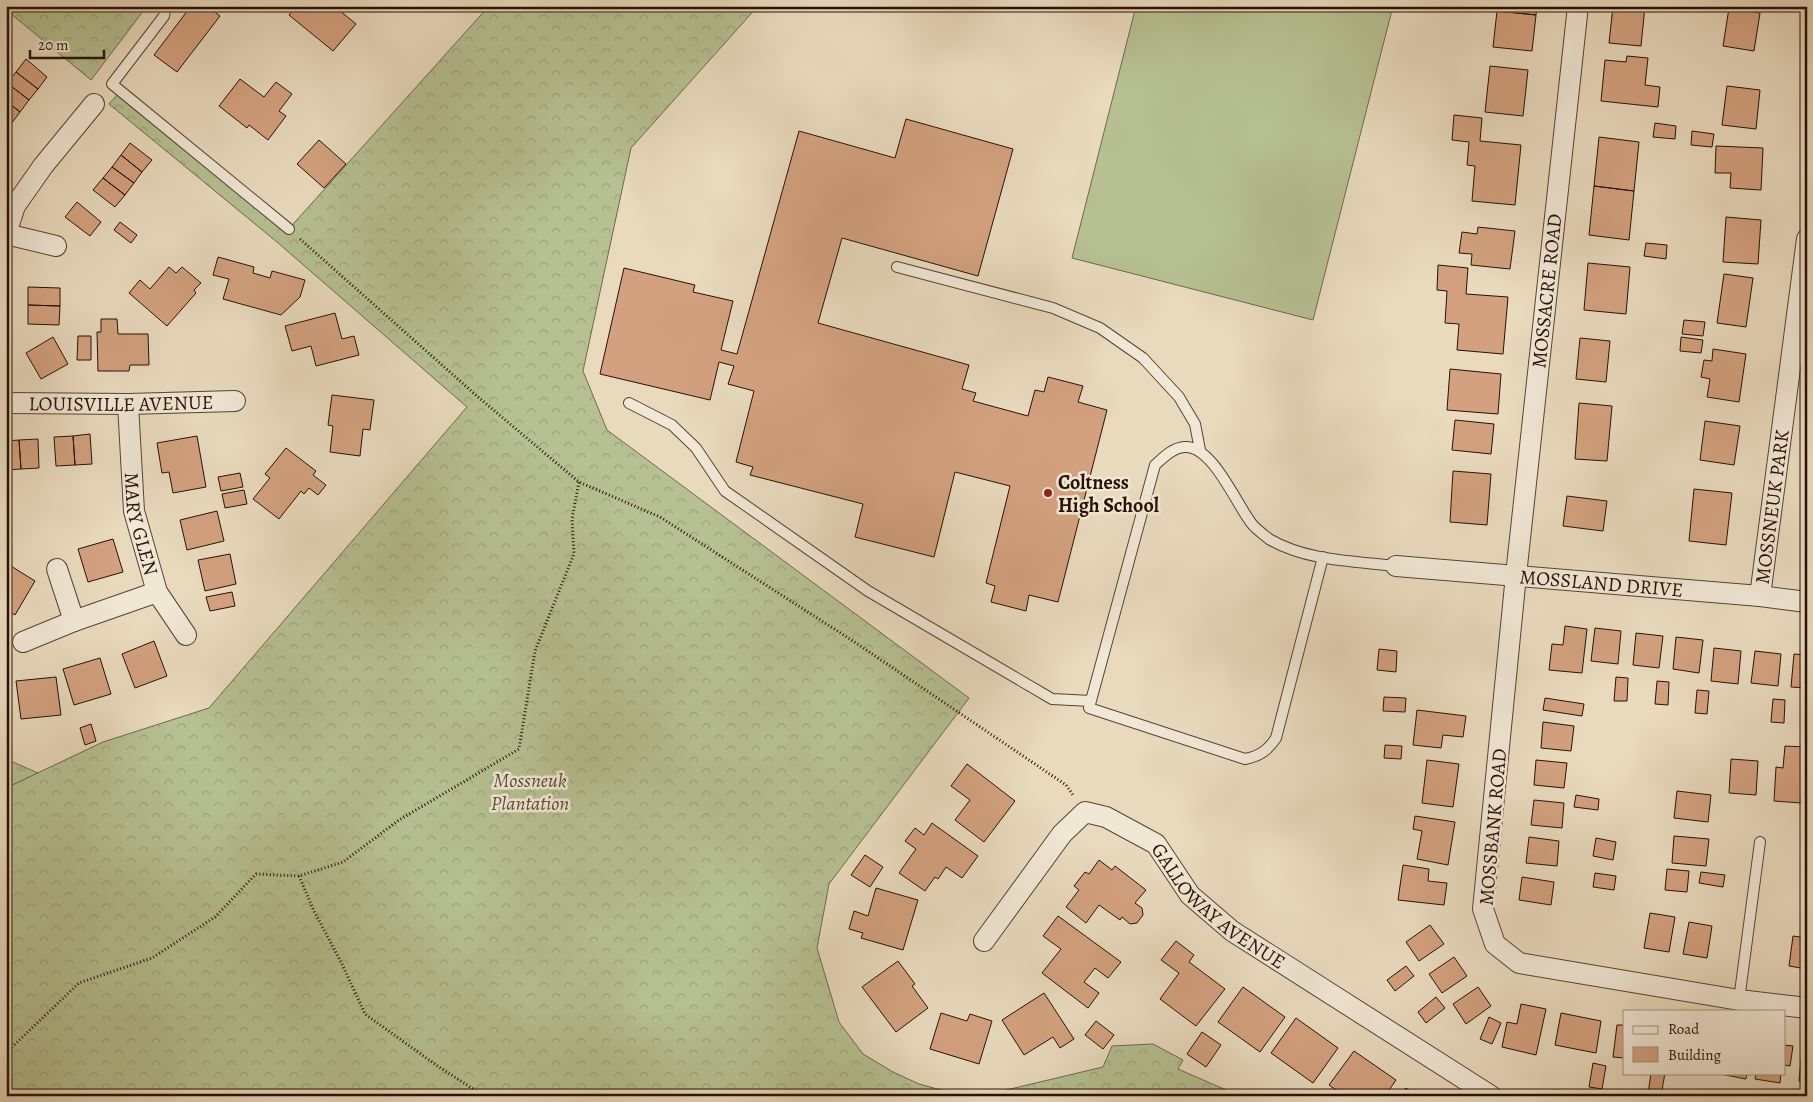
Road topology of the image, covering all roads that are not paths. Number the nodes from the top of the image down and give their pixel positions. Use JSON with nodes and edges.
{"nodes":[{"id":1,"x":166,"y":6,"type":"edge"},
{"id":2,"x":1578,"y":6,"type":"edge"},
{"id":3,"x":94,"y":104,"type":"dead end"},
{"id":4,"x":289,"y":229,"type":"road end"},
{"id":5,"x":6,"y":234,"type":"edge"},
{"id":6,"x":1807,"y":239,"type":"edge"},
{"id":7,"x":56,"y":246,"type":"dead end"},
{"id":8,"x":897,"y":267,"type":"dead end"},
{"id":9,"x":235,"y":402,"type":"dead end"},
{"id":10,"x":6,"y":403,"type":"edge"},
{"id":11,"x":629,"y":403,"type":"dead end"},
{"id":12,"x":128,"y":404,"type":"junction"},
{"id":13,"x":1200,"y":450,"type":"junction"},
{"id":14,"x":1323,"y":557,"type":"junction"},
{"id":15,"x":1396,"y":566,"type":"joint"},
{"id":16,"x":57,"y":569,"type":"dead end"},
{"id":17,"x":1516,"y":575,"type":"junction"},
{"id":18,"x":157,"y":592,"type":"junction"},
{"id":19,"x":1760,"y":596,"type":"junction"},
{"id":20,"x":1807,"y":602,"type":"edge"},
{"id":21,"x":74,"y":621,"type":"junction"},
{"id":22,"x":186,"y":635,"type":"dead end"},
{"id":23,"x":22,"y":642,"type":"dead end"},
{"id":24,"x":1091,"y":701,"type":"junction"},
{"id":25,"x":1760,"y":842,"type":"dead end"},
{"id":26,"x":984,"y":941,"type":"dead end"},
{"id":27,"x":1739,"y":1000,"type":"junction"},
{"id":28,"x":1807,"y":1008,"type":"edge"},
{"id":29,"x":1491,"y":1096,"type":"edge"}],
"edges":[{"from":1,"to":4,"type":"lane"},
{"from":2,"to":17,"type":"street","name":"MOSSACRE ROAD"},
{"from":3,"to":5,"type":"street"},
{"from":5,"to":7,"type":"street"},
{"from":6,"to":19,"type":"street","name":"MOSSNEUK PARK"},
{"from":8,"to":13,"type":"lane"},
{"from":9,"to":12,"type":"street","name":"LOUISVILLE AVENUE"},
{"from":10,"to":12,"type":"street","name":"LOUISVILLE AVENUE"},
{"from":11,"to":24,"type":"lane"},
{"from":12,"to":18,"type":"street","name":"MARY GLEN"},
{"from":13,"to":14,"type":"lane"},
{"from":13,"to":24,"type":"lane"},
{"from":14,"to":15,"type":"lane"},
{"from":14,"to":24,"type":"lane"},
{"from":15,"to":17,"type":"street","name":"MOSSLAND DRIVE"},
{"from":16,"to":21,"type":"street"},
{"from":17,"to":19,"type":"street","name":"MOSSLAND DRIVE"},
{"from":17,"to":27,"type":"street","name":"MOSSBANK ROAD"},
{"from":18,"to":21,"type":"street"},
{"from":18,"to":22,"type":"street","name":"MARY GLEN"},
{"from":19,"to":20,"type":"street","name":"MOSSLAND DRIVE"},
{"from":21,"to":23,"type":"street"},
{"from":25,"to":27,"type":"lane"},
{"from":26,"to":29,"type":"street","name":"GALLOWAY AVENUE"},
{"from":27,"to":28,"type":"street","name":"MOSSBANK ROAD"}]}
